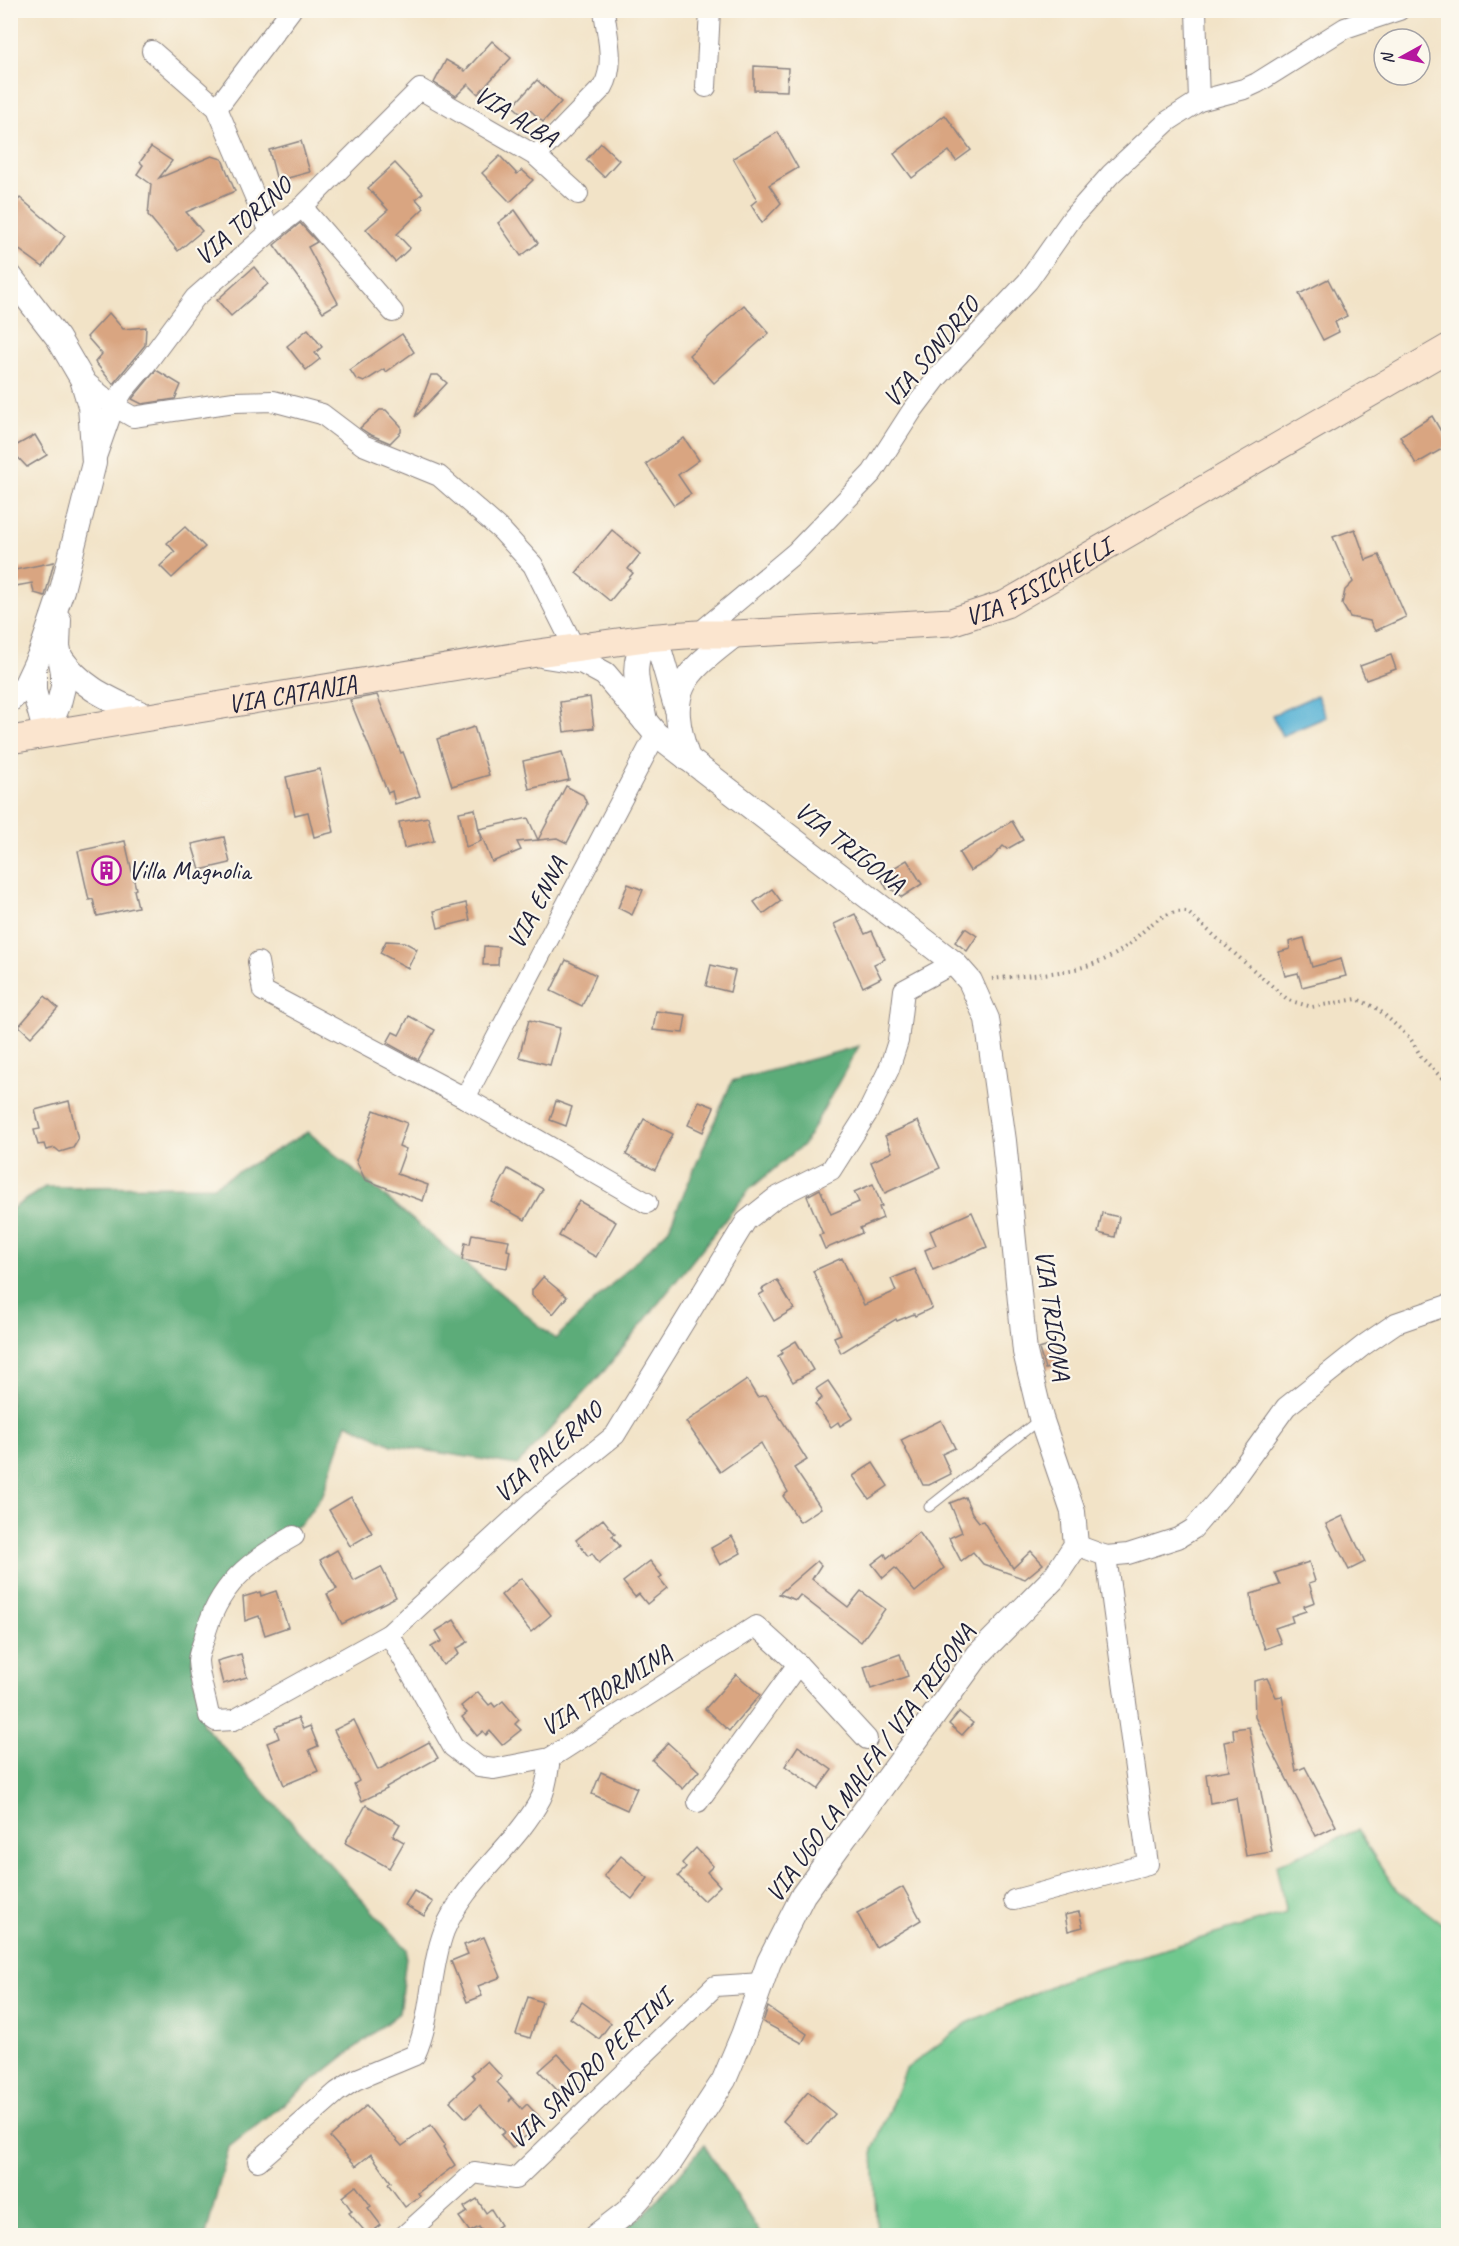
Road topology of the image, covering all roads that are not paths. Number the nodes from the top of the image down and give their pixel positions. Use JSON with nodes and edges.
{"nodes":[{"id":1,"x":291,"y":10,"type":"edge"},
{"id":2,"x":604,"y":10,"type":"edge"},
{"id":3,"x":710,"y":10,"type":"edge"},
{"id":4,"x":1196,"y":10,"type":"edge"},
{"id":5,"x":1399,"y":10,"type":"edge"},
{"id":6,"x":152,"y":51,"type":"dead end"},
{"id":7,"x":706,"y":87,"type":"dead end"},
{"id":8,"x":420,"y":89,"type":"joint"},
{"id":9,"x":1199,"y":101,"type":"junction"},
{"id":10,"x":217,"y":108,"type":"junction"},
{"id":11,"x":536,"y":156,"type":"junction"},
{"id":12,"x":578,"y":194,"type":"dead end"},
{"id":13,"x":302,"y":207,"type":"junction"},
{"id":14,"x":270,"y":232,"type":"junction"},
{"id":15,"x":10,"y":276,"type":"edge"},
{"id":16,"x":393,"y":312,"type":"dead end"},
{"id":17,"x":1449,"y":348,"type":"edge"},
{"id":18,"x":82,"y":379,"type":"junction"},
{"id":19,"x":114,"y":406,"type":"junction"},
{"id":20,"x":94,"y":463,"type":"junction"},
{"id":21,"x":62,"y":590,"type":"junction"},
{"id":22,"x":698,"y":634,"type":"junction"},
{"id":23,"x":736,"y":634,"type":"junction"},
{"id":24,"x":646,"y":638,"type":"junction"},
{"id":25,"x":575,"y":649,"type":"junction"},
{"id":26,"x":531,"y":654,"type":"junction"},
{"id":27,"x":60,"y":657,"type":"junction"},
{"id":28,"x":33,"y":671,"type":"junction"},
{"id":29,"x":10,"y":700,"type":"edge"},
{"id":30,"x":676,"y":707,"type":"junction"},
{"id":31,"x":148,"y":717,"type":"junction"},
{"id":32,"x":651,"y":728,"type":"junction"},
{"id":33,"x":46,"y":734,"type":"junction"},
{"id":34,"x":10,"y":740,"type":"edge"},
{"id":35,"x":688,"y":759,"type":"junction"},
{"id":36,"x":258,"y":962,"type":"dead end"},
{"id":37,"x":954,"y":963,"type":"junction"},
{"id":38,"x":465,"y":1098,"type":"junction"},
{"id":39,"x":647,"y":1203,"type":"dead end"},
{"id":40,"x":1449,"y":1305,"type":"edge"},
{"id":41,"x":1041,"y":1418,"type":"junction"},
{"id":42,"x":929,"y":1507,"type":"dead end"},
{"id":43,"x":294,"y":1536,"type":"dead end"},
{"id":44,"x":1076,"y":1545,"type":"junction"},
{"id":45,"x":1106,"y":1556,"type":"junction"},
{"id":46,"x":389,"y":1634,"type":"junction"},
{"id":47,"x":798,"y":1664,"type":"junction"},
{"id":48,"x":867,"y":1738,"type":"dead end"},
{"id":49,"x":550,"y":1758,"type":"junction"},
{"id":50,"x":698,"y":1802,"type":"dead end"},
{"id":51,"x":1014,"y":1900,"type":"dead end"},
{"id":52,"x":762,"y":1983,"type":"junction"},
{"id":53,"x":258,"y":2161,"type":"dead end"},
{"id":54,"x":404,"y":2235,"type":"edge"},
{"id":55,"x":596,"y":2235,"type":"edge"}],
"edges":[{"from":1,"to":10,"type":"street"},
{"from":2,"to":11,"type":"street"},
{"from":3,"to":7,"type":"street"},
{"from":4,"to":9,"type":"street"},
{"from":5,"to":9,"type":"street","name":"VIA SONDRIO"},
{"from":6,"to":10,"type":"street"},
{"from":8,"to":11,"type":"street","name":"VIA ALBA"},
{"from":8,"to":13,"type":"street","name":"VIA TORINO"},
{"from":9,"to":22,"type":"street","name":"VIA SONDRIO"},
{"from":10,"to":14,"type":"street"},
{"from":11,"to":12,"type":"street","name":"VIA ALBA"},
{"from":13,"to":14,"type":"street","name":"VIA TORINO"},
{"from":13,"to":16,"type":"street"},
{"from":14,"to":19,"type":"street","name":"VIA TORINO"},
{"from":15,"to":18,"type":"street"},
{"from":17,"to":23,"type":"main road","name":"VIA FISICHELLI"},
{"from":18,"to":19,"type":"street"},
{"from":18,"to":20,"type":"street"},
{"from":19,"to":20,"type":"street","name":"VIA TORINO"},
{"from":19,"to":25,"type":"street"},
{"from":20,"to":21,"type":"street"},
{"from":21,"to":27,"type":"street"},
{"from":21,"to":28,"type":"street"},
{"from":22,"to":23,"type":"main road","name":"VIA FISICHELLI"},
{"from":22,"to":24,"type":"main road","name":"VIA FISICHELLI"},
{"from":23,"to":30,"type":"street"},
{"from":24,"to":25,"type":"main road","name":"VIA FISICHELLI"},
{"from":24,"to":30,"type":"street"},
{"from":24,"to":32,"type":"street"},
{"from":25,"to":26,"type":"main road","name":"VIA CATANIA"},
{"from":26,"to":31,"type":"main road","name":"VIA CATANIA"},
{"from":26,"to":32,"type":"street","name":"VIA TRIGONA"},
{"from":27,"to":31,"type":"street"},
{"from":27,"to":33,"type":"street"},
{"from":28,"to":29,"type":"street"},
{"from":28,"to":33,"type":"street"},
{"from":30,"to":35,"type":"street"},
{"from":31,"to":33,"type":"main road","name":"VIA CATANIA"},
{"from":32,"to":35,"type":"street","name":"VIA TRIGONA"},
{"from":32,"to":38,"type":"street","name":"VIA ENNA"},
{"from":33,"to":34,"type":"main road","name":"VIA CATANIA"},
{"from":35,"to":37,"type":"street","name":"VIA TRIGONA"},
{"from":36,"to":38,"type":"street"},
{"from":37,"to":41,"type":"street","name":"VIA TRIGONA"},
{"from":37,"to":46,"type":"street","name":"VIA PALERMO"},
{"from":38,"to":39,"type":"street"},
{"from":40,"to":45,"type":"street"},
{"from":41,"to":42,"type":"lane"},
{"from":41,"to":44,"type":"street","name":"VIA TRIGONA"},
{"from":43,"to":46,"type":"street","name":"VIA PALERMO"},
{"from":44,"to":45,"type":"street"},
{"from":44,"to":52,"type":"street","name":"VIA UGO LA MALFA / VIA TRIGONA"},
{"from":45,"to":51,"type":"street"},
{"from":46,"to":49,"type":"street","name":"VIA TAORMINA"},
{"from":47,"to":48,"type":"street","name":"VIA TAORMINA"},
{"from":47,"to":49,"type":"street","name":"VIA TAORMINA"},
{"from":47,"to":50,"type":"street"},
{"from":49,"to":53,"type":"street"},
{"from":52,"to":54,"type":"street","name":"VIA SANDRO PERTINI"},
{"from":52,"to":55,"type":"street","name":"VIA UGO LA MALFA / VIA TRIGONA"}]}
